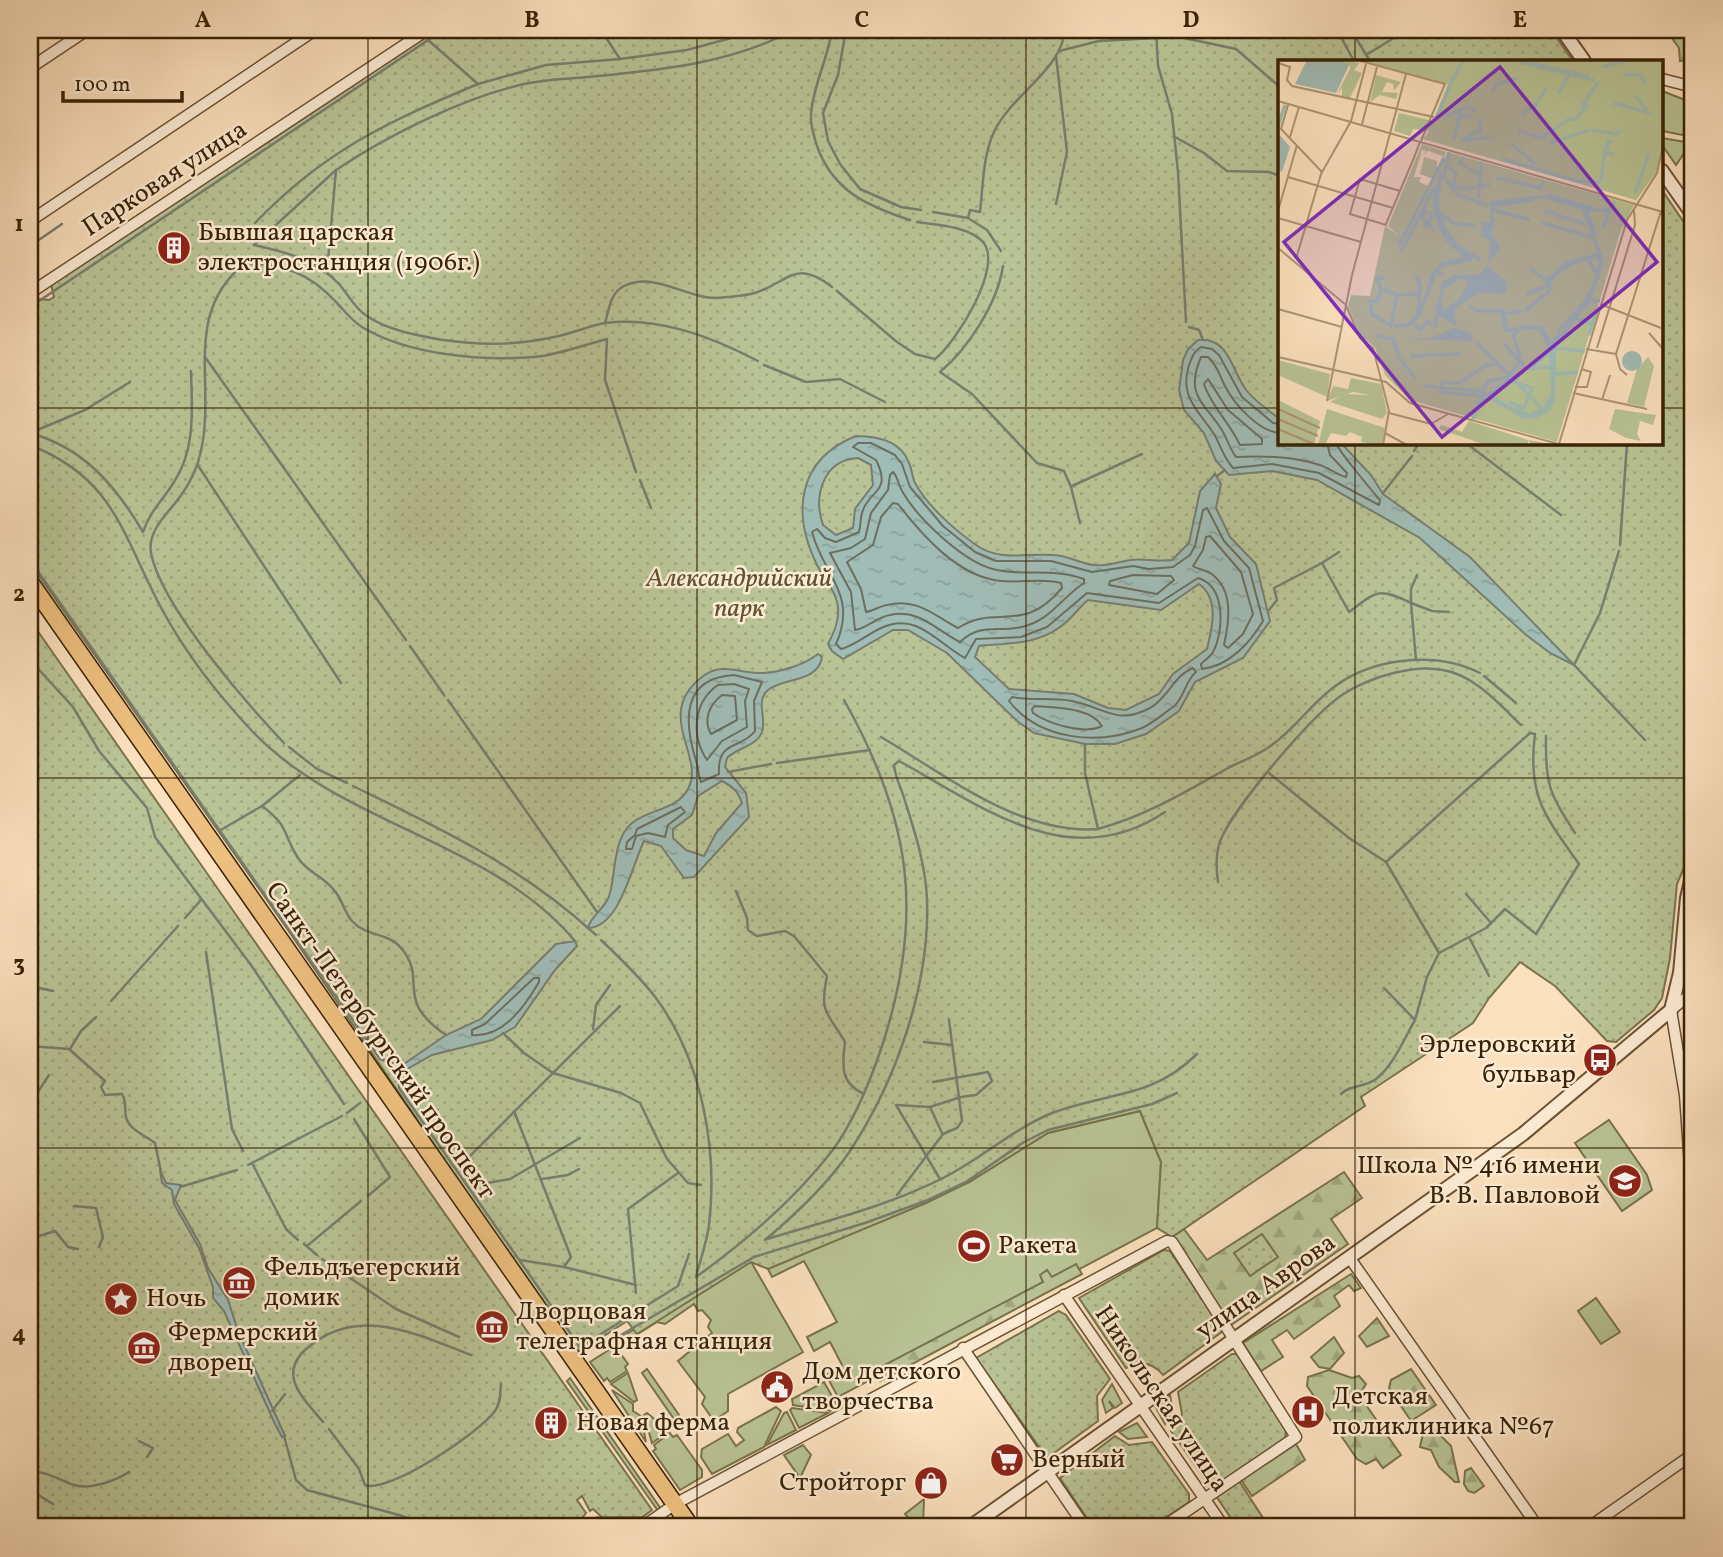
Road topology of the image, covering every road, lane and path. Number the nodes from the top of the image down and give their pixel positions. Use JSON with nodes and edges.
{"nodes":[{"id":1,"x":87,"y":30,"type":"edge"},
{"id":2,"x":315,"y":30,"type":"edge"},
{"id":3,"x":428,"y":30,"type":"edge"},
{"id":4,"x":1562,"y":30,"type":"edge"},
{"id":5,"x":1583,"y":60,"type":"edge"},
{"id":6,"x":30,"y":68,"type":"edge"},
{"id":7,"x":1664,"y":80,"type":"edge"},
{"id":8,"x":1693,"y":87,"type":"edge"},
{"id":9,"x":1664,"y":174,"type":"edge"},
{"id":10,"x":1693,"y":190,"type":"edge"},
{"id":11,"x":1681,"y":198,"type":"junction"},
{"id":12,"x":1693,"y":215,"type":"edge"},
{"id":13,"x":30,"y":221,"type":"edge"},
{"id":14,"x":30,"y":293,"type":"edge"},
{"id":15,"x":30,"y":582,"type":"edge"},
{"id":16,"x":30,"y":596,"type":"edge"},
{"id":17,"x":1693,"y":872,"type":"edge"},
{"id":18,"x":1693,"y":992,"type":"edge"},
{"id":19,"x":1671,"y":1010,"type":"junction"},
{"id":20,"x":1693,"y":1207,"type":"edge"},
{"id":21,"x":1349,"y":1256,"type":"junction"},
{"id":22,"x":1064,"y":1295,"type":"junction"},
{"id":23,"x":1233,"y":1338,"type":"junction"},
{"id":24,"x":963,"y":1348,"type":"junction"},
{"id":25,"x":1139,"y":1405,"type":"junction"},
{"id":26,"x":1693,"y":1454,"type":"edge"},
{"id":27,"x":1047,"y":1472,"type":"junction"},
{"id":28,"x":1204,"y":1499,"type":"junction"},
{"id":29,"x":671,"y":1507,"type":"junction"},
{"id":30,"x":588,"y":1527,"type":"edge"},
{"id":31,"x":681,"y":1527,"type":"edge"},
{"id":32,"x":691,"y":1527,"type":"edge"},
{"id":33,"x":970,"y":1527,"type":"edge"},
{"id":34,"x":1085,"y":1527,"type":"edge"},
{"id":35,"x":1163,"y":1527,"type":"edge"},
{"id":36,"x":1224,"y":1527,"type":"edge"},
{"id":37,"x":1538,"y":1527,"type":"edge"},
{"id":38,"x":1589,"y":1527,"type":"edge"}],
"edges":[{"from":1,"to":6,"type":"street"},
{"from":2,"to":13,"type":"street"},
{"from":3,"to":14,"type":"street","name":"Парковая улица"},
{"from":4,"to":5,"type":"street"},
{"from":7,"to":8,"type":"street"},
{"from":9,"to":11,"type":"street"},
{"from":10,"to":11,"type":"street"},
{"from":11,"to":12,"type":"street"},
{"from":15,"to":29,"type":"main road","name":"Санкт-Петербургский проспект"},
{"from":16,"to":29,"type":"main road","name":"Санкт-Петербургский проспект"},
{"from":17,"to":19,"type":"street"},
{"from":18,"to":19,"type":"street"},
{"from":19,"to":20,"type":"street"},
{"from":19,"to":21,"type":"street","name":"улица Аврова"},
{"from":21,"to":23,"type":"street","name":"улица Аврова"},
{"from":21,"to":37,"type":"street"},
{"from":22,"to":23,"type":"street"},
{"from":22,"to":24,"type":"street"},
{"from":22,"to":25,"type":"street","name":"Никольская улица"},
{"from":23,"to":25,"type":"street","name":"улица Аврова"},
{"from":23,"to":28,"type":"street"},
{"from":24,"to":27,"type":"street"},
{"from":24,"to":29,"type":"street"},
{"from":25,"to":27,"type":"street","name":"улица Аврова"},
{"from":25,"to":28,"type":"street","name":"Никольская улица"},
{"from":26,"to":38,"type":"street"},
{"from":27,"to":33,"type":"street","name":"улица Аврова"},
{"from":27,"to":34,"type":"street"},
{"from":28,"to":35,"type":"street"},
{"from":28,"to":36,"type":"street","name":"Никольская улица"},
{"from":29,"to":30,"type":"street"},
{"from":29,"to":31,"type":"main road","name":"Санкт-Петербургский проспект"},
{"from":29,"to":32,"type":"main road","name":"Санкт-Петербургский проспект"}]}
